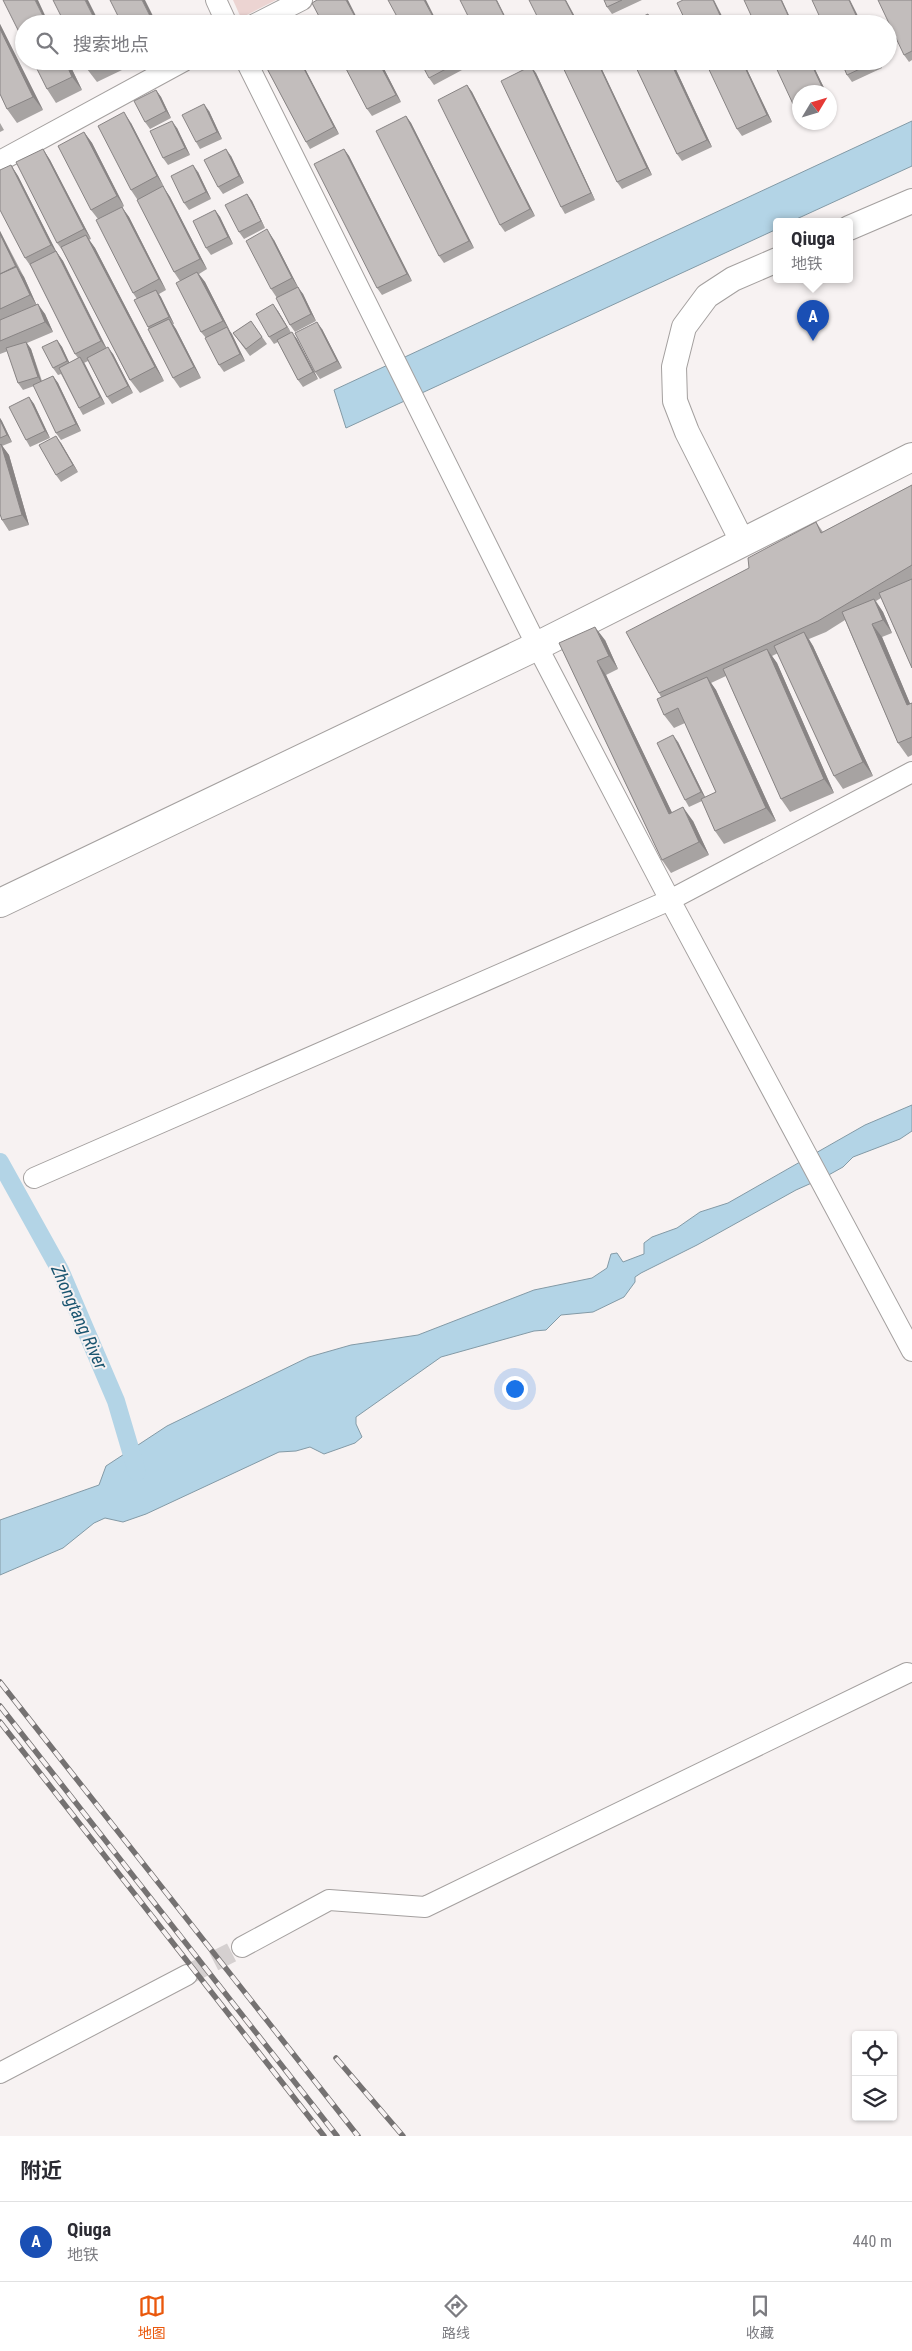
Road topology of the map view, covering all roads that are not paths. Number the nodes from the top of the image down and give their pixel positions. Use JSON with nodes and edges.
{"nodes":[{"id":1,"x":216,"y":0,"type":"edge"},
{"id":2,"x":302,"y":0,"type":"edge"},
{"id":3,"x":224,"y":15,"type":"edge"},
{"id":4,"x":272,"y":15,"type":"edge"},
{"id":5,"x":167,"y":70,"type":"edge"},
{"id":6,"x":250,"y":70,"type":"edge"},
{"id":7,"x":0,"y":161,"type":"edge"},
{"id":8,"x":912,"y":201,"type":"edge"},
{"id":9,"x":853,"y":226,"type":"edge"},
{"id":10,"x":773,"y":262,"type":"edge"},
{"id":11,"x":912,"y":457,"type":"edge"},
{"id":12,"x":743,"y":542,"type":"junction"},
{"id":13,"x":537,"y":646,"type":"junction"},
{"id":14,"x":912,"y":772,"type":"edge"},
{"id":15,"x":670,"y":900,"type":"junction"},
{"id":16,"x":0,"y":903,"type":"edge"},
{"id":17,"x":34,"y":1178,"type":"dead end"},
{"id":18,"x":912,"y":1352,"type":"edge"},
{"id":19,"x":910,"y":1675,"type":"edge"},
{"id":20,"x":242,"y":1947,"type":"tunnel mouth"},
{"id":21,"x":186,"y":1974,"type":"tunnel mouth"},
{"id":22,"x":0,"y":2072,"type":"edge"}],
"edges":[{"from":1,"to":3,"type":"street"},
{"from":2,"to":4,"type":"street"},
{"from":5,"to":7,"type":"street"},
{"from":6,"to":13,"type":"street"},
{"from":8,"to":9,"type":"street"},
{"from":10,"to":12,"type":"street"},
{"from":11,"to":12,"type":"main road"},
{"from":12,"to":13,"type":"main road"},
{"from":13,"to":15,"type":"street"},
{"from":13,"to":16,"type":"main road"},
{"from":14,"to":15,"type":"street"},
{"from":15,"to":17,"type":"street"},
{"from":15,"to":18,"type":"street"},
{"from":19,"to":20,"type":"street"},
{"from":21,"to":22,"type":"street"}]}
